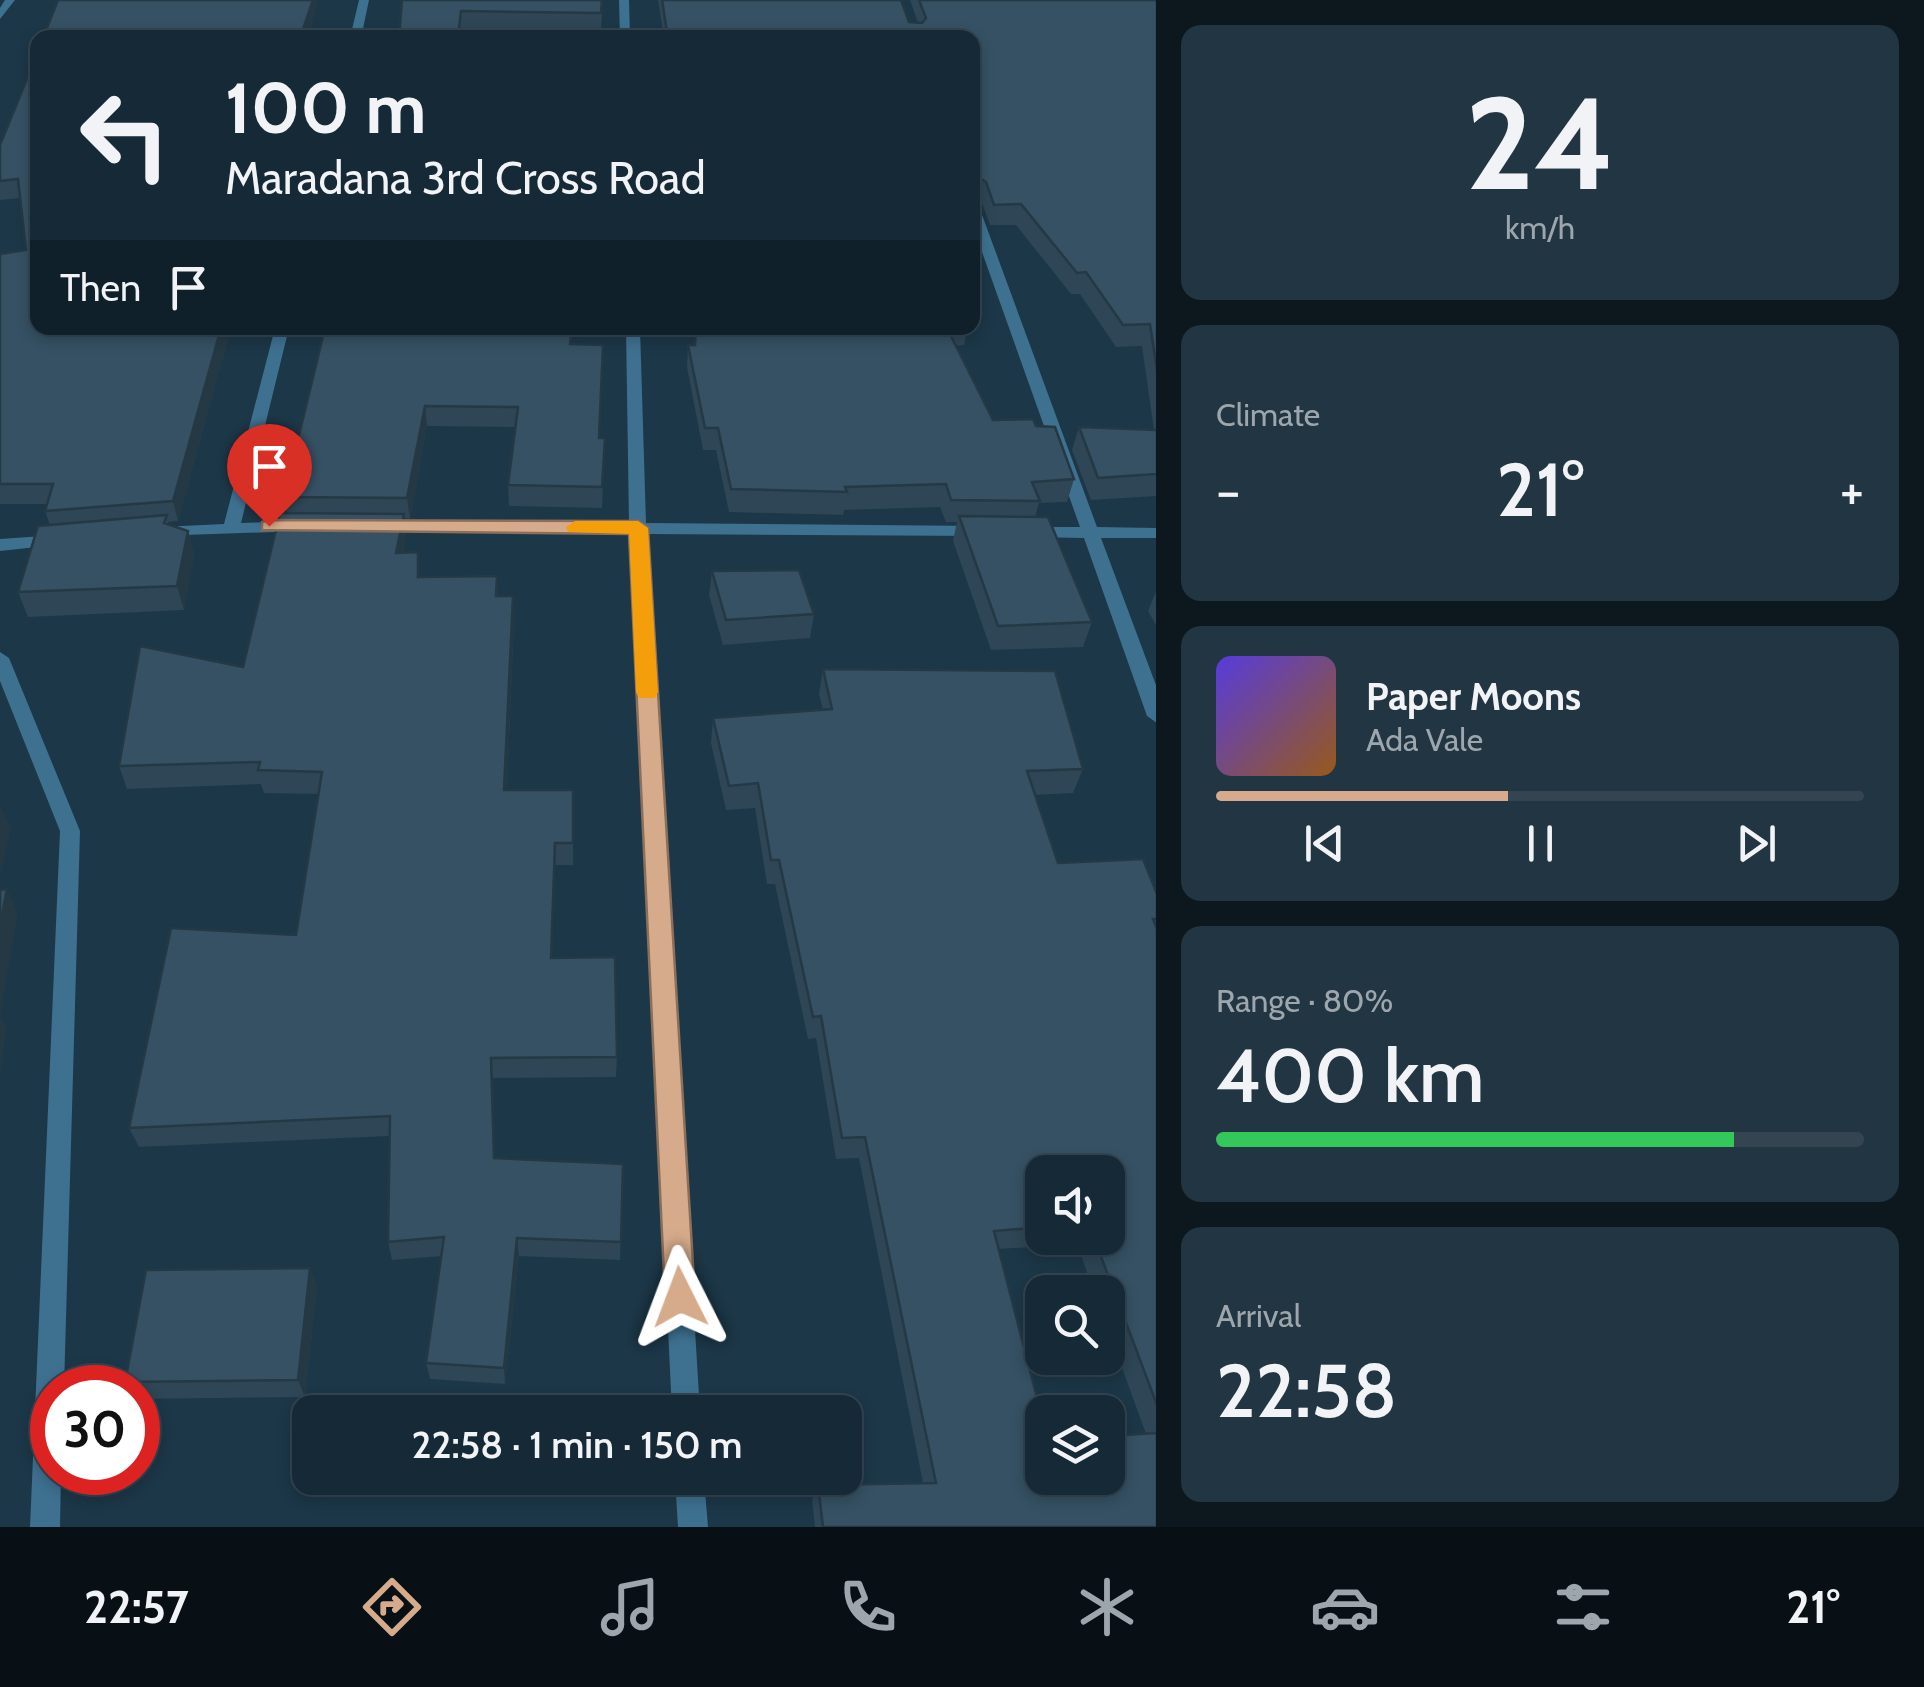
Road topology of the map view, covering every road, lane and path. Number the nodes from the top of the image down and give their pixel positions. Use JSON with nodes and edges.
{"nodes":[{"id":1,"x":10,"y":0,"type":"edge"},
{"id":2,"x":364,"y":0,"type":"edge"},
{"id":3,"x":624,"y":0,"type":"edge"},
{"id":4,"x":0,"y":16,"type":"edge"},
{"id":5,"x":357,"y":30,"type":"edge"},
{"id":6,"x":625,"y":30,"type":"edge"},
{"id":7,"x":980,"y":227,"type":"edge"},
{"id":8,"x":280,"y":335,"type":"edge"},
{"id":9,"x":633,"y":335,"type":"edge"},
{"id":10,"x":232,"y":526,"type":"junction"},
{"id":11,"x":329,"y":526,"type":"edge"},
{"id":12,"x":368,"y":526,"type":"edge"},
{"id":13,"x":638,"y":528,"type":"junction"},
{"id":14,"x":1088,"y":532,"type":"junction"},
{"id":15,"x":1156,"y":533,"type":"edge"},
{"id":16,"x":135,"y":534,"type":"edge"},
{"id":17,"x":77,"y":538,"type":"edge"},
{"id":18,"x":0,"y":545,"type":"edge"},
{"id":19,"x":0,"y":658,"type":"edge"},
{"id":20,"x":1156,"y":716,"type":"edge"},
{"id":21,"x":685,"y":1395,"type":"edge"},
{"id":22,"x":691,"y":1495,"type":"edge"},
{"id":23,"x":45,"y":1527,"type":"edge"},
{"id":24,"x":693,"y":1527,"type":"edge"}],
"edges":[{"from":1,"to":4,"type":"street"},
{"from":2,"to":5,"type":"street"},
{"from":3,"to":6,"type":"street"},
{"from":7,"to":14,"type":"street"},
{"from":8,"to":10,"type":"street"},
{"from":9,"to":13,"type":"street"},
{"from":10,"to":11,"type":"street"},
{"from":10,"to":16,"type":"street"},
{"from":12,"to":13,"type":"street"},
{"from":13,"to":14,"type":"street"},
{"from":13,"to":21,"type":"street"},
{"from":14,"to":15,"type":"street"},
{"from":14,"to":20,"type":"street"},
{"from":17,"to":18,"type":"street"},
{"from":19,"to":23,"type":"street"},
{"from":22,"to":24,"type":"street"}]}
